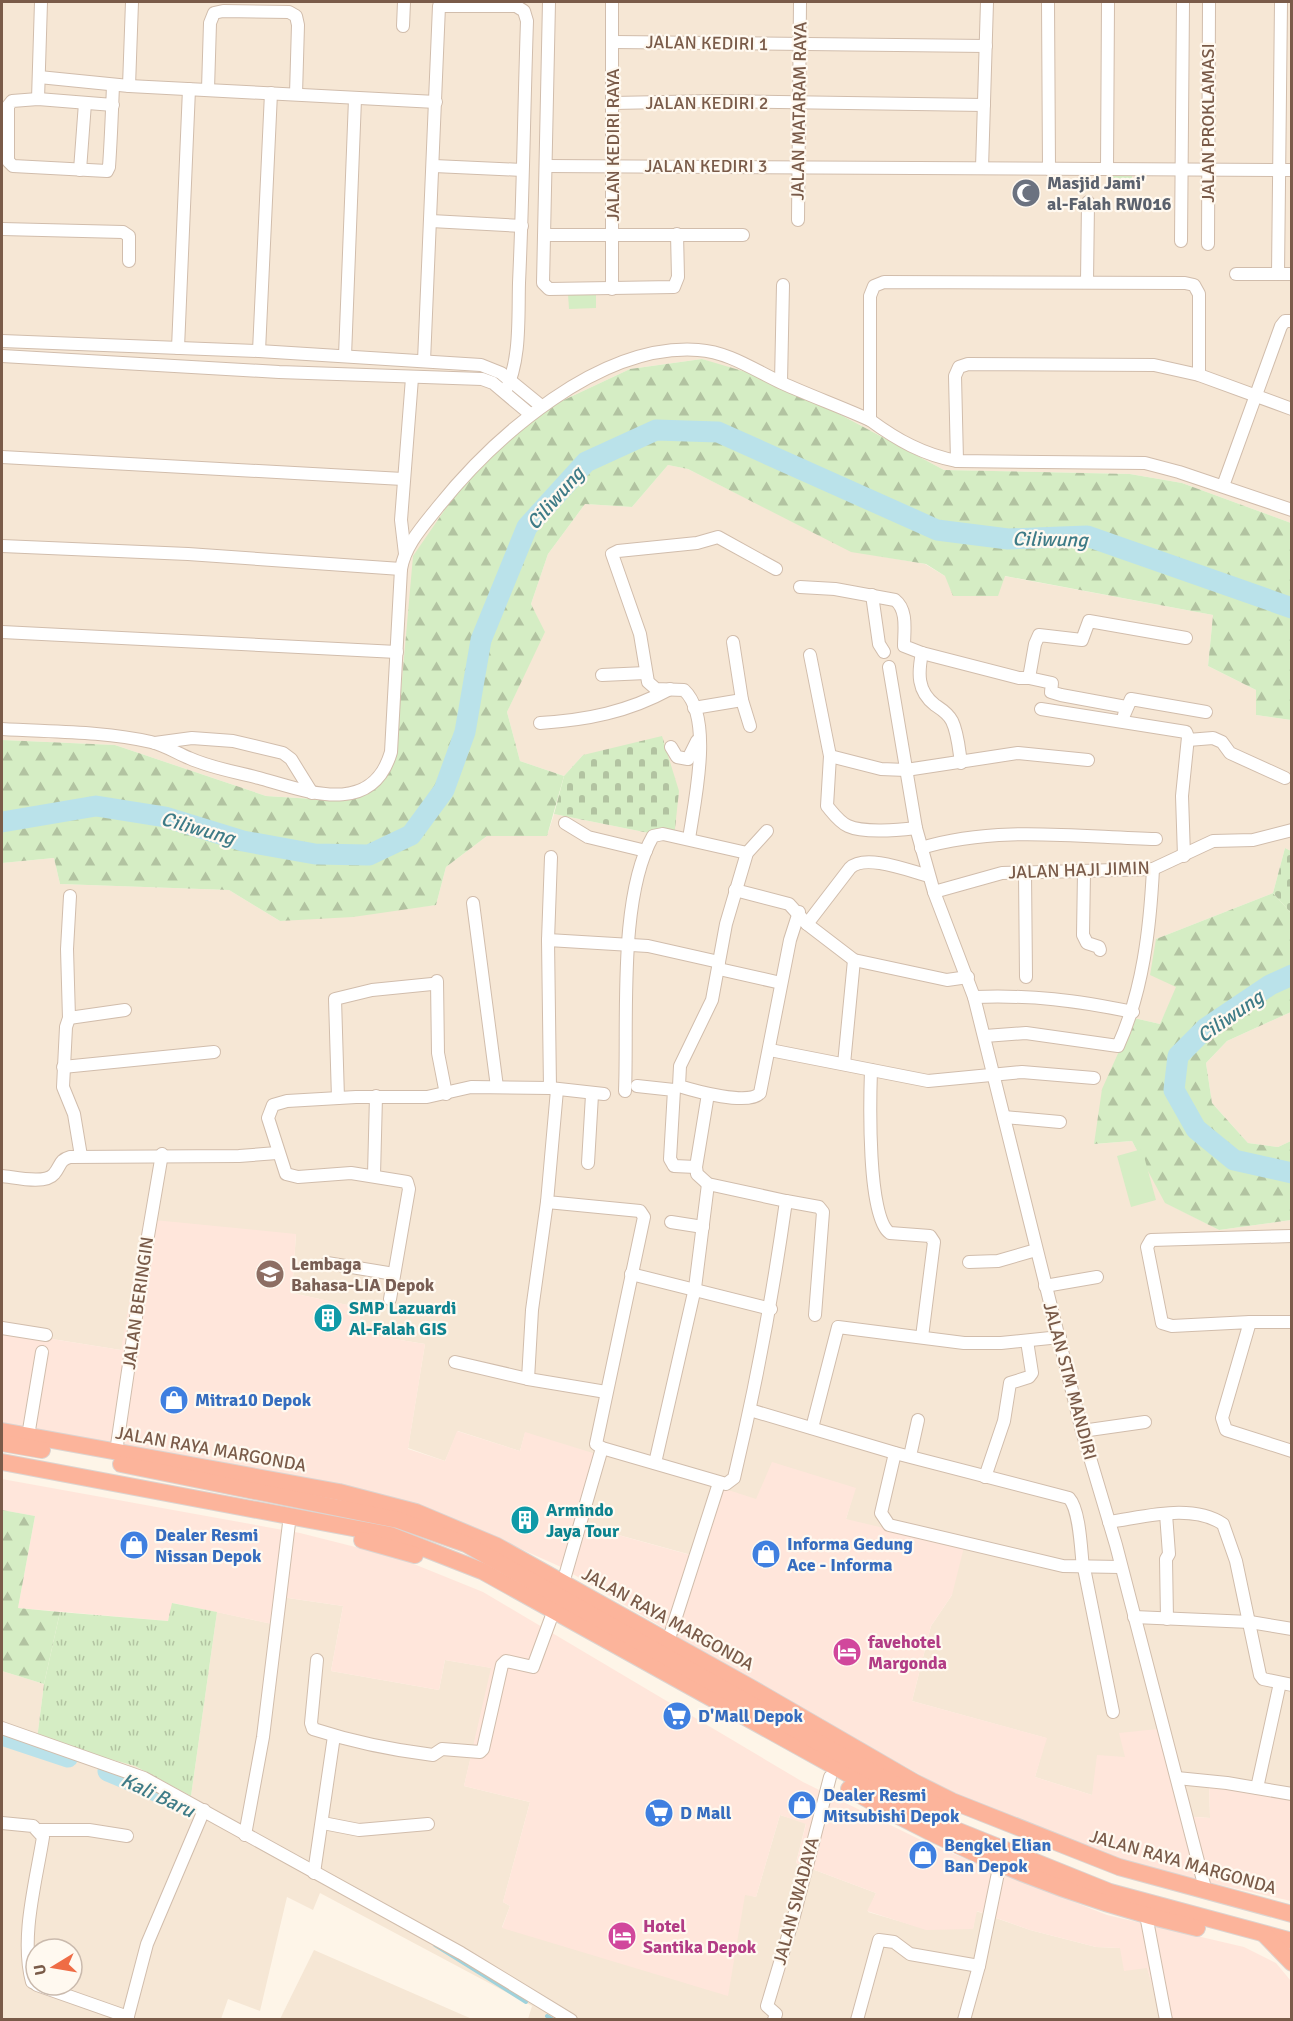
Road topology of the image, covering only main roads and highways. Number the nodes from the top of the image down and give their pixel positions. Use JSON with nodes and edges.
{"nodes":[{"id":1,"x":2,"y":1431,"type":"edge"},
{"id":2,"x":2,"y":1443,"type":"edge"},
{"id":3,"x":2,"y":1462,"type":"edge"},
{"id":4,"x":2,"y":1472,"type":"edge"},
{"id":5,"x":338,"y":1499,"type":"junction"},
{"id":6,"x":290,"y":1520,"type":"junction"},
{"id":7,"x":543,"y":1610,"type":"junction"},
{"id":8,"x":917,"y":1805,"type":"junction"},
{"id":9,"x":1071,"y":1884,"type":"junction"},
{"id":10,"x":1205,"y":1898,"type":"junction"},
{"id":11,"x":1292,"y":1914,"type":"edge"},
{"id":12,"x":1292,"y":1924,"type":"edge"},
{"id":13,"x":1257,"y":1933,"type":"junction"},
{"id":14,"x":1292,"y":1941,"type":"edge"},
{"id":15,"x":1292,"y":1963,"type":"edge"}],
"edges":[{"from":1,"to":5,"type":"highway","name":"JALAN RAYA MARGONDA"},
{"from":2,"to":5,"type":"highway","name":"JALAN RAYA MARGONDA"},
{"from":3,"to":6,"type":"highway","name":"JALAN RAYA MARGONDA"},
{"from":4,"to":6,"type":"highway","name":"JALAN RAYA MARGONDA"},
{"from":5,"to":8,"type":"highway","name":"JALAN RAYA MARGONDA"},
{"from":6,"to":7,"type":"highway","name":"JALAN RAYA MARGONDA"},
{"from":7,"to":8,"type":"highway","name":"JALAN RAYA MARGONDA"},
{"from":7,"to":8,"type":"highway","name":"JALAN RAYA MARGONDA"},
{"from":8,"to":9,"type":"highway","name":"JALAN RAYA MARGONDA"},
{"from":8,"to":9,"type":"highway","name":"JALAN RAYA MARGONDA"},
{"from":8,"to":10,"type":"highway","name":"JALAN RAYA MARGONDA"},
{"from":9,"to":13,"type":"highway","name":"JALAN RAYA MARGONDA"},
{"from":9,"to":13,"type":"highway","name":"JALAN RAYA MARGONDA"},
{"from":10,"to":11,"type":"highway","name":"JALAN RAYA MARGONDA"},
{"from":10,"to":12,"type":"highway","name":"JALAN RAYA MARGONDA"},
{"from":13,"to":14,"type":"highway","name":"JALAN RAYA MARGONDA"},
{"from":13,"to":15,"type":"highway"}]}
